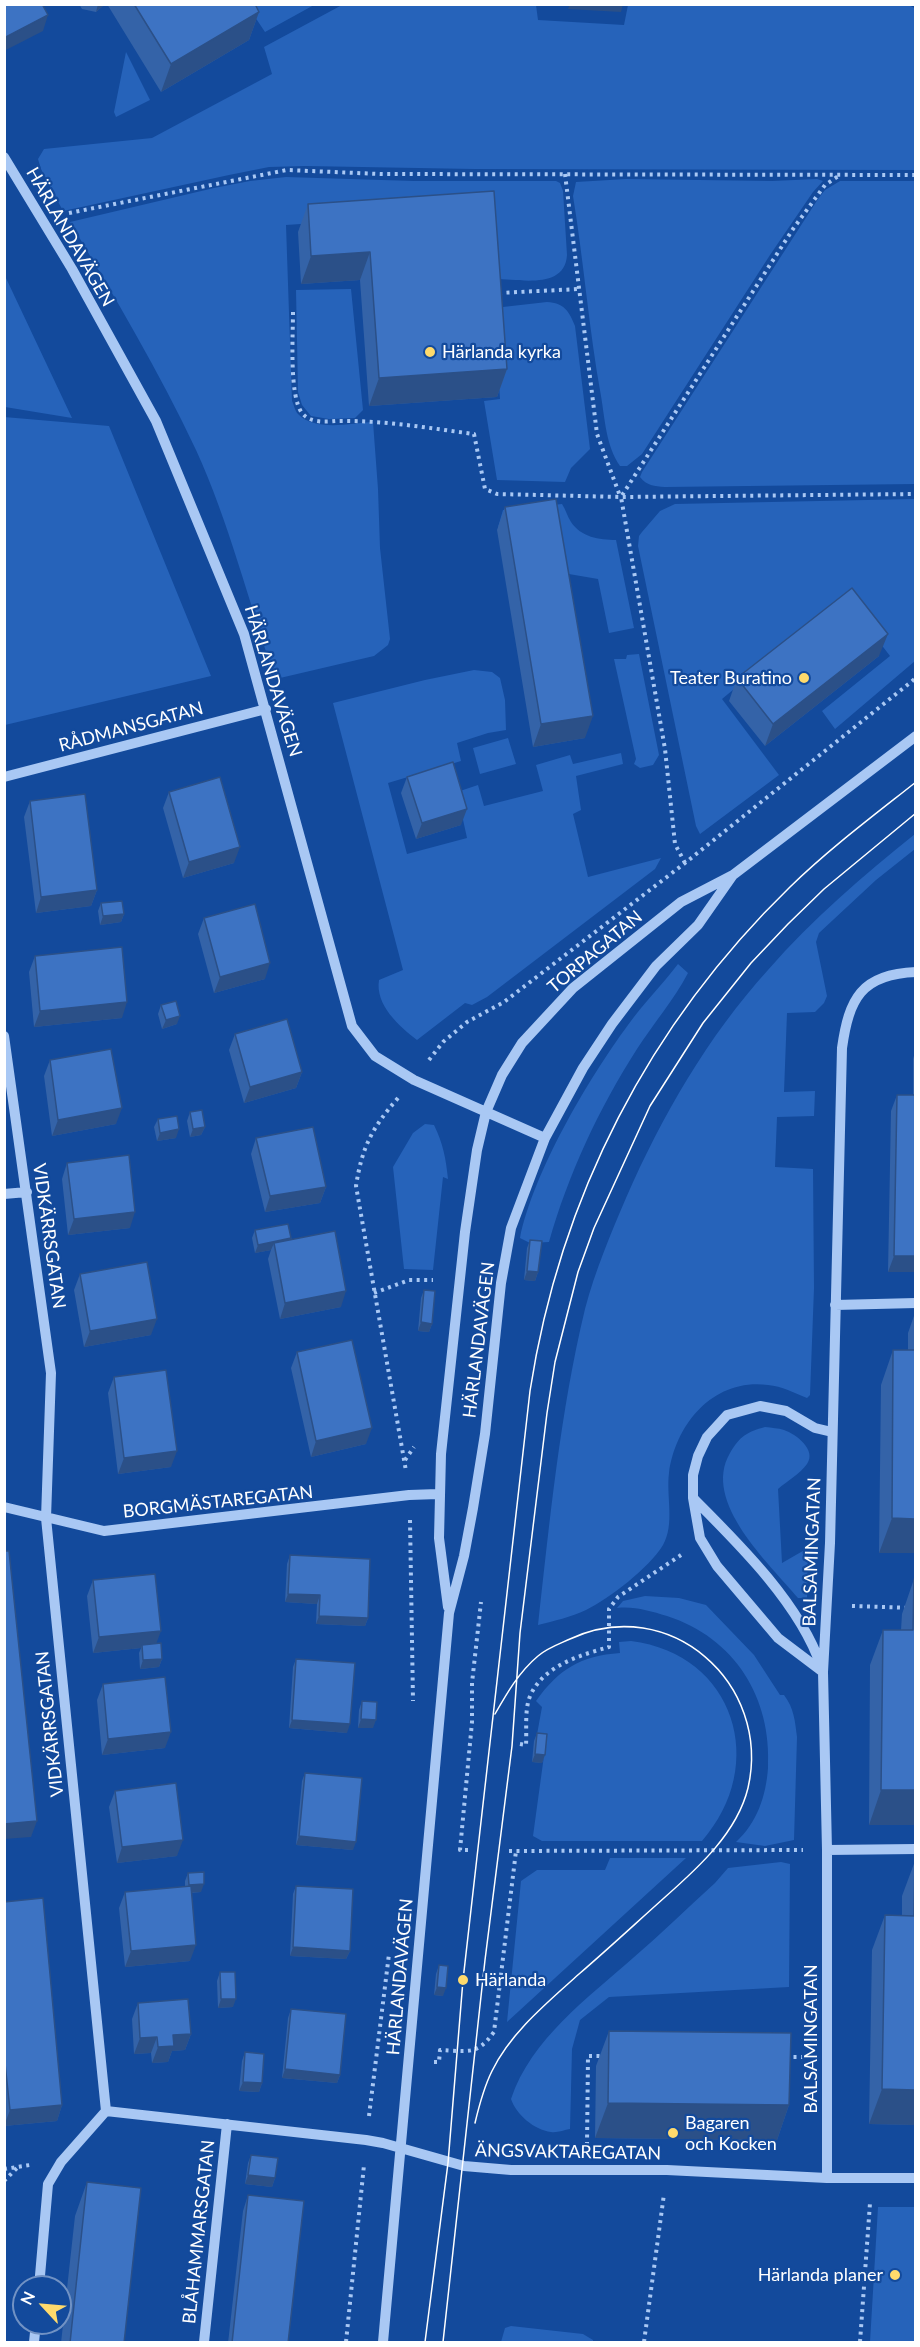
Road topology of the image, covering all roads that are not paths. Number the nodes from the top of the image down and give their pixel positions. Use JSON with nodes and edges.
{"nodes":[{"id":1,"x":4,"y":157,"type":"edge"},
{"id":2,"x":266,"y":709,"type":"junction"},
{"id":3,"x":915,"y":730,"type":"edge"},
{"id":4,"x":915,"y":736,"type":"edge"},
{"id":5,"x":902,"y":745,"type":"junction"},
{"id":6,"x":4,"y":777,"type":"edge"},
{"id":7,"x":733,"y":875,"type":"junction"},
{"id":8,"x":915,"y":972,"type":"edge"},
{"id":9,"x":4,"y":1036,"type":"edge"},
{"id":10,"x":486,"y":1112,"type":"junction"},
{"id":11,"x":545,"y":1138,"type":"junction"},
{"id":12,"x":27,"y":1192,"type":"junction"},
{"id":13,"x":4,"y":1194,"type":"edge"},
{"id":14,"x":915,"y":1303,"type":"edge"},
{"id":15,"x":835,"y":1305,"type":"junction"},
{"id":16,"x":832,"y":1432,"type":"junction"},
{"id":17,"x":438,"y":1494,"type":"junction"},
{"id":18,"x":693,"y":1498,"type":"junction"},
{"id":19,"x":4,"y":1506,"type":"edge"},
{"id":20,"x":46,"y":1518,"type":"junction"},
{"id":21,"x":449,"y":1613,"type":"junction"},
{"id":22,"x":823,"y":1672,"type":"junction"},
{"id":23,"x":915,"y":1849,"type":"edge"},
{"id":24,"x":827,"y":1850,"type":"junction"},
{"id":25,"x":106,"y":2111,"type":"junction"},
{"id":26,"x":227,"y":2124,"type":"junction"},
{"id":27,"x":402,"y":2148,"type":"junction"},
{"id":28,"x":827,"y":2178,"type":"junction"},
{"id":29,"x":915,"y":2178,"type":"edge"},
{"id":30,"x":40,"y":2275,"type":"edge"},
{"id":31,"x":204,"y":2343,"type":"edge"},
{"id":32,"x":383,"y":2343,"type":"edge"}],
"edges":[{"from":1,"to":2,"type":"street","name":"HÄRLANDAVÄGEN"},
{"from":2,"to":6,"type":"street","name":"RÅDMANSGATAN"},
{"from":2,"to":10,"type":"street","name":"HÄRLANDAVÄGEN"},
{"from":3,"to":5,"type":"street","name":"TORPAGATAN"},
{"from":4,"to":5,"type":"street","name":"TORPAGATAN"},
{"from":5,"to":7,"type":"street","name":"TORPAGATAN"},
{"from":7,"to":10,"type":"street","name":"TORPAGATAN"},
{"from":7,"to":11,"type":"street","name":"TORPAGATAN"},
{"from":8,"to":15,"type":"street","name":"BALSAMINGATAN"},
{"from":9,"to":12,"type":"street","name":"VIDKÄRRSGATAN"},
{"from":10,"to":11,"type":"street","name":"HÄRLANDAVÄGEN"},
{"from":10,"to":17,"type":"street","name":"HÄRLANDAVÄGEN"},
{"from":11,"to":21,"type":"street","name":"HÄRLANDAVÄGEN"},
{"from":12,"to":13,"type":"street"},
{"from":12,"to":20,"type":"street","name":"VIDKÄRRSGATAN"},
{"from":14,"to":15,"type":"street"},
{"from":15,"to":16,"type":"street","name":"BALSAMINGATAN"},
{"from":16,"to":18,"type":"street"},
{"from":16,"to":22,"type":"street","name":"BALSAMINGATAN"},
{"from":17,"to":20,"type":"street","name":"BORGMÄSTAREGATAN"},
{"from":17,"to":21,"type":"street","name":"HÄRLANDAVÄGEN"},
{"from":18,"to":22,"type":"street"},
{"from":18,"to":22,"type":"street"},
{"from":19,"to":20,"type":"street","name":"BORGMÄSTAREGATAN"},
{"from":20,"to":25,"type":"street","name":"VIDKÄRRSGATAN"},
{"from":21,"to":27,"type":"street","name":"HÄRLANDAVÄGEN"},
{"from":22,"to":24,"type":"street","name":"BALSAMINGATAN"},
{"from":23,"to":24,"type":"street"},
{"from":24,"to":28,"type":"street","name":"BALSAMINGATAN"},
{"from":25,"to":26,"type":"street"},
{"from":25,"to":30,"type":"street"},
{"from":26,"to":27,"type":"street"},
{"from":26,"to":31,"type":"street","name":"BLÅHAMMARSGATAN"},
{"from":27,"to":28,"type":"street","name":"ÄNGSVAKTAREGATAN"},
{"from":27,"to":32,"type":"street","name":"HÄRLANDAVÄGEN"},
{"from":28,"to":29,"type":"street","name":"ÄNGSVAKTAREGATAN"}]}
